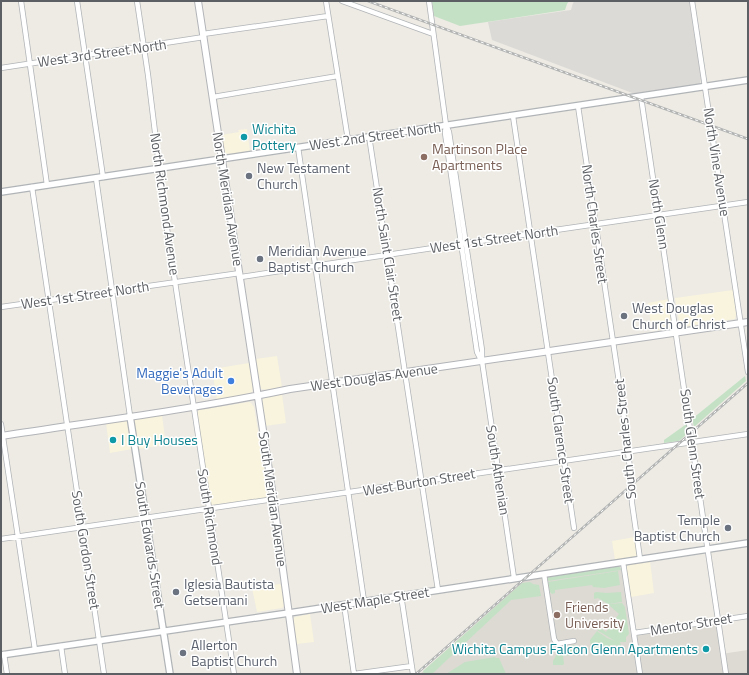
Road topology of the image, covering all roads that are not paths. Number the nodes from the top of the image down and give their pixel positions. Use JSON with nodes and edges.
{"nodes":[{"id":1,"x":21,"y":1,"type":"edge"},
{"id":2,"x":77,"y":1,"type":"edge"},
{"id":3,"x":137,"y":1,"type":"edge"},
{"id":4,"x":198,"y":1,"type":"edge"},
{"id":5,"x":326,"y":1,"type":"edge"},
{"id":6,"x":342,"y":1,"type":"edge"},
{"id":7,"x":428,"y":1,"type":"edge"},
{"id":8,"x":692,"y":1,"type":"edge"},
{"id":9,"x":328,"y":16,"type":"junction"},
{"id":10,"x":433,"y":34,"type":"junction"},
{"id":11,"x":203,"y":36,"type":"junction"},
{"id":12,"x":144,"y":47,"type":"junction"},
{"id":13,"x":86,"y":55,"type":"junction"},
{"id":14,"x":30,"y":64,"type":"junction"},
{"id":15,"x":1,"y":68,"type":"edge"},
{"id":16,"x":338,"y":76,"type":"junction"},
{"id":17,"x":748,"y":80,"type":"edge"},
{"id":18,"x":705,"y":86,"type":"junction"},
{"id":19,"x":213,"y":97,"type":"junction"},
{"id":20,"x":641,"y":97,"type":"junction"},
{"id":21,"x":578,"y":106,"type":"junction"},
{"id":22,"x":513,"y":116,"type":"junction"},
{"id":23,"x":446,"y":125,"type":"junction"},
{"id":24,"x":369,"y":136,"type":"junction"},
{"id":25,"x":348,"y":140,"type":"junction"},
{"id":26,"x":298,"y":147,"type":"junction"},
{"id":27,"x":222,"y":158,"type":"junction"},
{"id":28,"x":160,"y":168,"type":"junction"},
{"id":29,"x":103,"y":177,"type":"junction"},
{"id":30,"x":96,"y":178,"type":"junction"},
{"id":31,"x":47,"y":185,"type":"junction"},
{"id":32,"x":32,"y":187,"type":"junction"},
{"id":33,"x":1,"y":192,"type":"edge"},
{"id":34,"x":748,"y":202,"type":"edge"},
{"id":35,"x":723,"y":205,"type":"junction"},
{"id":36,"x":660,"y":214,"type":"junction"},
{"id":37,"x":595,"y":224,"type":"junction"},
{"id":38,"x":531,"y":233,"type":"junction"},
{"id":39,"x":463,"y":243,"type":"junction"},
{"id":40,"x":388,"y":255,"type":"junction"},
{"id":41,"x":314,"y":266,"type":"junction"},
{"id":42,"x":240,"y":275,"type":"junction"},
{"id":43,"x":176,"y":281,"type":"junction"},
{"id":44,"x":112,"y":291,"type":"junction"},
{"id":45,"x":48,"y":301,"type":"junction"},
{"id":46,"x":1,"y":307,"type":"edge"},
{"id":47,"x":748,"y":322,"type":"edge"},
{"id":48,"x":741,"y":323,"type":"junction"},
{"id":49,"x":677,"y":332,"type":"junction"},
{"id":50,"x":612,"y":342,"type":"junction"},
{"id":51,"x":548,"y":351,"type":"junction"},
{"id":52,"x":482,"y":361,"type":"junction"},
{"id":53,"x":406,"y":372,"type":"junction"},
{"id":54,"x":748,"y":372,"type":"edge"},
{"id":55,"x":331,"y":383,"type":"junction"},
{"id":56,"x":258,"y":396,"type":"junction"},
{"id":57,"x":194,"y":407,"type":"junction"},
{"id":58,"x":130,"y":416,"type":"junction"},
{"id":59,"x":1,"y":424,"type":"edge"},
{"id":60,"x":67,"y":426,"type":"junction"},
{"id":61,"x":748,"y":434,"type":"edge"},
{"id":62,"x":2,"y":435,"type":"edge"},
{"id":63,"x":692,"y":442,"type":"junction"},
{"id":64,"x":628,"y":451,"type":"junction"},
{"id":65,"x":564,"y":460,"type":"junction"},
{"id":66,"x":497,"y":470,"type":"junction"},
{"id":67,"x":422,"y":482,"type":"junction"},
{"id":68,"x":348,"y":493,"type":"junction"},
{"id":69,"x":274,"y":501,"type":"junction"},
{"id":70,"x":209,"y":508,"type":"junction"},
{"id":71,"x":146,"y":518,"type":"junction"},
{"id":72,"x":82,"y":527,"type":"junction"},
{"id":73,"x":574,"y":528,"type":"dead end"},
{"id":74,"x":18,"y":536,"type":"junction"},
{"id":75,"x":1,"y":539,"type":"edge"},
{"id":76,"x":748,"y":544,"type":"edge"},
{"id":77,"x":708,"y":549,"type":"junction"},
{"id":78,"x":640,"y":559,"type":"junction"},
{"id":79,"x":623,"y":562,"type":"junction"},
{"id":80,"x":544,"y":574,"type":"junction"},
{"id":81,"x":514,"y":578,"type":"junction"},
{"id":82,"x":438,"y":590,"type":"junction"},
{"id":83,"x":401,"y":595,"type":"junction"},
{"id":84,"x":364,"y":601,"type":"junction"},
{"id":85,"x":344,"y":604,"type":"junction"},
{"id":86,"x":289,"y":613,"type":"junction"},
{"id":87,"x":748,"y":616,"type":"edge"},
{"id":88,"x":718,"y":620,"type":"junction"},
{"id":89,"x":226,"y":622,"type":"junction"},
{"id":90,"x":163,"y":631,"type":"junction"},
{"id":91,"x":634,"y":633,"type":"junction"},
{"id":92,"x":99,"y":640,"type":"junction"},
{"id":93,"x":574,"y":641,"type":"dead end"},
{"id":94,"x":61,"y":646,"type":"junction"},
{"id":95,"x":35,"y":650,"type":"junction"},
{"id":96,"x":2,"y":655,"type":"edge"},
{"id":97,"x":412,"y":666,"type":"junction"},
{"id":98,"x":7,"y":674,"type":"edge"},
{"id":99,"x":65,"y":674,"type":"edge"},
{"id":100,"x":104,"y":674,"type":"edge"},
{"id":101,"x":170,"y":674,"type":"edge"},
{"id":102,"x":234,"y":674,"type":"edge"},
{"id":103,"x":296,"y":674,"type":"edge"},
{"id":104,"x":354,"y":674,"type":"edge"},
{"id":105,"x":413,"y":674,"type":"edge"},
{"id":106,"x":640,"y":674,"type":"edge"},
{"id":107,"x":726,"y":674,"type":"edge"}],
"edges":[{"from":1,"to":14,"type":"street"},
{"from":2,"to":13,"type":"street"},
{"from":3,"to":12,"type":"street","name":"North Richmond Avenue"},
{"from":4,"to":11,"type":"main road","name":"North Meridian Avenue"},
{"from":5,"to":9,"type":"street"},
{"from":6,"to":10,"type":"street"},
{"from":7,"to":10,"type":"street","name":"South Athenian"},
{"from":8,"to":18,"type":"street","name":"North Vine Avenue"},
{"from":9,"to":11,"type":"street","name":"West 3rd Street North"},
{"from":9,"to":16,"type":"street"},
{"from":10,"to":23,"type":"street","name":"South Athenian"},
{"from":11,"to":12,"type":"street","name":"West 3rd Street North"},
{"from":11,"to":19,"type":"main road","name":"North Meridian Avenue"},
{"from":12,"to":13,"type":"street","name":"West 3rd Street North"},
{"from":12,"to":28,"type":"street","name":"North Richmond Avenue"},
{"from":13,"to":14,"type":"street","name":"West 3rd Street North"},
{"from":13,"to":29,"type":"street"},
{"from":14,"to":15,"type":"street","name":"West 3rd Street North"},
{"from":14,"to":31,"type":"street"},
{"from":16,"to":19,"type":"street"},
{"from":16,"to":25,"type":"street"},
{"from":17,"to":18,"type":"street","name":"West 2nd Street North"},
{"from":18,"to":20,"type":"street","name":"West 2nd Street North"},
{"from":18,"to":35,"type":"street","name":"North Vine Avenue"},
{"from":19,"to":27,"type":"main road","name":"North Meridian Avenue"},
{"from":20,"to":21,"type":"street","name":"West 2nd Street North"},
{"from":20,"to":36,"type":"street","name":"North Glenn"},
{"from":21,"to":22,"type":"street","name":"West 2nd Street North"},
{"from":21,"to":37,"type":"street","name":"North Charles Street"},
{"from":22,"to":23,"type":"street","name":"West 2nd Street North"},
{"from":22,"to":38,"type":"street","name":"South Clarence Street"},
{"from":23,"to":24,"type":"street","name":"West 2nd Street North"},
{"from":23,"to":39,"type":"street","name":"South Athenian"},
{"from":24,"to":25,"type":"street","name":"West 2nd Street North"},
{"from":24,"to":40,"type":"street","name":"North Saint Clair Street"},
{"from":25,"to":26,"type":"street","name":"West 2nd Street North"},
{"from":26,"to":27,"type":"street","name":"West 2nd Street North"},
{"from":26,"to":41,"type":"street"},
{"from":27,"to":28,"type":"street","name":"West 2nd Street North"},
{"from":27,"to":42,"type":"main road","name":"North Meridian Avenue"},
{"from":28,"to":29,"type":"street","name":"West 2nd Street North"},
{"from":28,"to":43,"type":"street","name":"North Richmond Avenue"},
{"from":29,"to":30,"type":"street","name":"West 2nd Street North"},
{"from":30,"to":31,"type":"street","name":"West 2nd Street North"},
{"from":30,"to":44,"type":"street"},
{"from":31,"to":32,"type":"street","name":"West 2nd Street North"},
{"from":32,"to":33,"type":"street","name":"West 2nd Street North"},
{"from":32,"to":45,"type":"street","name":"South Gordon Street"},
{"from":34,"to":35,"type":"street","name":"West 1st Street North"},
{"from":35,"to":36,"type":"street","name":"West 1st Street North"},
{"from":35,"to":48,"type":"street","name":"North Vine Avenue"},
{"from":36,"to":37,"type":"street","name":"West 1st Street North"},
{"from":36,"to":49,"type":"street","name":"North Glenn"},
{"from":37,"to":38,"type":"street","name":"West 1st Street North"},
{"from":37,"to":50,"type":"street","name":"North Charles Street"},
{"from":38,"to":39,"type":"street","name":"West 1st Street North"},
{"from":38,"to":51,"type":"street","name":"South Clarence Street"},
{"from":39,"to":40,"type":"street","name":"West 1st Street North"},
{"from":39,"to":52,"type":"street","name":"South Athenian"},
{"from":40,"to":41,"type":"street","name":"West 1st Street North"},
{"from":40,"to":53,"type":"street","name":"North Saint Clair Street"},
{"from":41,"to":42,"type":"street","name":"West 1st Street North"},
{"from":41,"to":55,"type":"street"},
{"from":42,"to":43,"type":"street","name":"West 1st Street North"},
{"from":42,"to":56,"type":"main road","name":"North Meridian Avenue"},
{"from":43,"to":44,"type":"street","name":"West 1st Street North"},
{"from":43,"to":57,"type":"street","name":"North Richmond Avenue"},
{"from":44,"to":45,"type":"street","name":"West 1st Street North"},
{"from":44,"to":58,"type":"street"},
{"from":45,"to":46,"type":"street","name":"West 1st Street North"},
{"from":45,"to":60,"type":"street","name":"South Gordon Street"},
{"from":47,"to":48,"type":"main road","name":"West Douglas Avenue"},
{"from":48,"to":49,"type":"main road","name":"West Douglas Avenue"},
{"from":48,"to":54,"type":"street","name":"North Vine Avenue"},
{"from":49,"to":50,"type":"main road","name":"West Douglas Avenue"},
{"from":49,"to":63,"type":"street","name":"South Glenn Street"},
{"from":50,"to":51,"type":"main road","name":"West Douglas Avenue"},
{"from":50,"to":64,"type":"street","name":"South Charles Street"},
{"from":51,"to":52,"type":"main road","name":"West Douglas Avenue"},
{"from":51,"to":65,"type":"street","name":"South Clarence Street"},
{"from":52,"to":53,"type":"main road","name":"West Douglas Avenue"},
{"from":52,"to":66,"type":"street","name":"South Athenian"},
{"from":53,"to":55,"type":"main road","name":"West Douglas Avenue"},
{"from":53,"to":67,"type":"street","name":"North Saint Clair Street"},
{"from":55,"to":56,"type":"main road","name":"West Douglas Avenue"},
{"from":55,"to":68,"type":"street"},
{"from":56,"to":57,"type":"main road","name":"West Douglas Avenue"},
{"from":56,"to":69,"type":"main road","name":"South Meridian Avenue"},
{"from":57,"to":58,"type":"main road","name":"West Douglas Avenue"},
{"from":57,"to":70,"type":"street","name":"South Richmond"},
{"from":58,"to":60,"type":"main road","name":"West Douglas Avenue"},
{"from":58,"to":71,"type":"street","name":"South Edwards Street"},
{"from":59,"to":62,"type":"street"},
{"from":60,"to":62,"type":"main road","name":"West Douglas Avenue"},
{"from":60,"to":72,"type":"street","name":"South Gordon Street"},
{"from":61,"to":63,"type":"street","name":"West Burton Street"},
{"from":62,"to":74,"type":"street"},
{"from":63,"to":64,"type":"street","name":"West Burton Street"},
{"from":63,"to":77,"type":"street","name":"South Glenn Street"},
{"from":64,"to":65,"type":"street","name":"West Burton Street"},
{"from":64,"to":78,"type":"street","name":"South Charles Street"},
{"from":65,"to":66,"type":"street","name":"West Burton Street"},
{"from":65,"to":73,"type":"street","name":"South Clarence Street"},
{"from":66,"to":67,"type":"street","name":"West Burton Street"},
{"from":66,"to":81,"type":"street","name":"South Athenian"},
{"from":67,"to":68,"type":"street","name":"West Burton Street"},
{"from":67,"to":82,"type":"street","name":"North Saint Clair Street"},
{"from":68,"to":69,"type":"street","name":"West Burton Street"},
{"from":68,"to":84,"type":"street"},
{"from":69,"to":70,"type":"street","name":"West Burton Street"},
{"from":69,"to":86,"type":"main road","name":"South Meridian Avenue"},
{"from":70,"to":71,"type":"street","name":"West Burton Street"},
{"from":70,"to":89,"type":"street","name":"South Richmond"},
{"from":71,"to":72,"type":"street","name":"West Burton Street"},
{"from":71,"to":90,"type":"street","name":"South Edwards Street"},
{"from":72,"to":74,"type":"street","name":"West Burton Street"},
{"from":72,"to":92,"type":"street","name":"South Gordon Street"},
{"from":74,"to":75,"type":"street","name":"West Burton Street"},
{"from":74,"to":95,"type":"street"},
{"from":76,"to":77,"type":"street","name":"West Maple Street"},
{"from":77,"to":78,"type":"street","name":"West Maple Street"},
{"from":77,"to":88,"type":"street","name":"South Glenn Street"},
{"from":78,"to":79,"type":"street","name":"West Maple Street"},
{"from":79,"to":80,"type":"street","name":"West Maple Street"},
{"from":79,"to":91,"type":"street"},
{"from":80,"to":81,"type":"street","name":"West Maple Street"},
{"from":80,"to":93,"type":"street"},
{"from":81,"to":82,"type":"street","name":"West Maple Street"},
{"from":82,"to":83,"type":"street","name":"West Maple Street"},
{"from":83,"to":84,"type":"street","name":"West Maple Street"},
{"from":83,"to":97,"type":"street"},
{"from":84,"to":85,"type":"street","name":"West Maple Street"},
{"from":85,"to":86,"type":"street","name":"West Maple Street"},
{"from":85,"to":104,"type":"street"},
{"from":86,"to":89,"type":"street","name":"West Maple Street"},
{"from":86,"to":103,"type":"main road","name":"South Meridian Avenue"},
{"from":87,"to":88,"type":"street","name":"Mentor Street"},
{"from":88,"to":91,"type":"street","name":"Mentor Street"},
{"from":88,"to":107,"type":"street","name":"South Glenn Street"},
{"from":89,"to":90,"type":"street","name":"West Maple Street"},
{"from":89,"to":102,"type":"street","name":"South Richmond"},
{"from":90,"to":92,"type":"street","name":"West Maple Street"},
{"from":90,"to":101,"type":"street","name":"South Edwards Street"},
{"from":91,"to":106,"type":"street"},
{"from":92,"to":94,"type":"street","name":"West Maple Street"},
{"from":92,"to":100,"type":"street","name":"South Gordon Street"},
{"from":94,"to":95,"type":"street","name":"West Maple Street"},
{"from":94,"to":99,"type":"street"},
{"from":95,"to":96,"type":"street","name":"West Maple Street"},
{"from":96,"to":98,"type":"street"},
{"from":97,"to":104,"type":"street"},
{"from":97,"to":105,"type":"street"}]}
